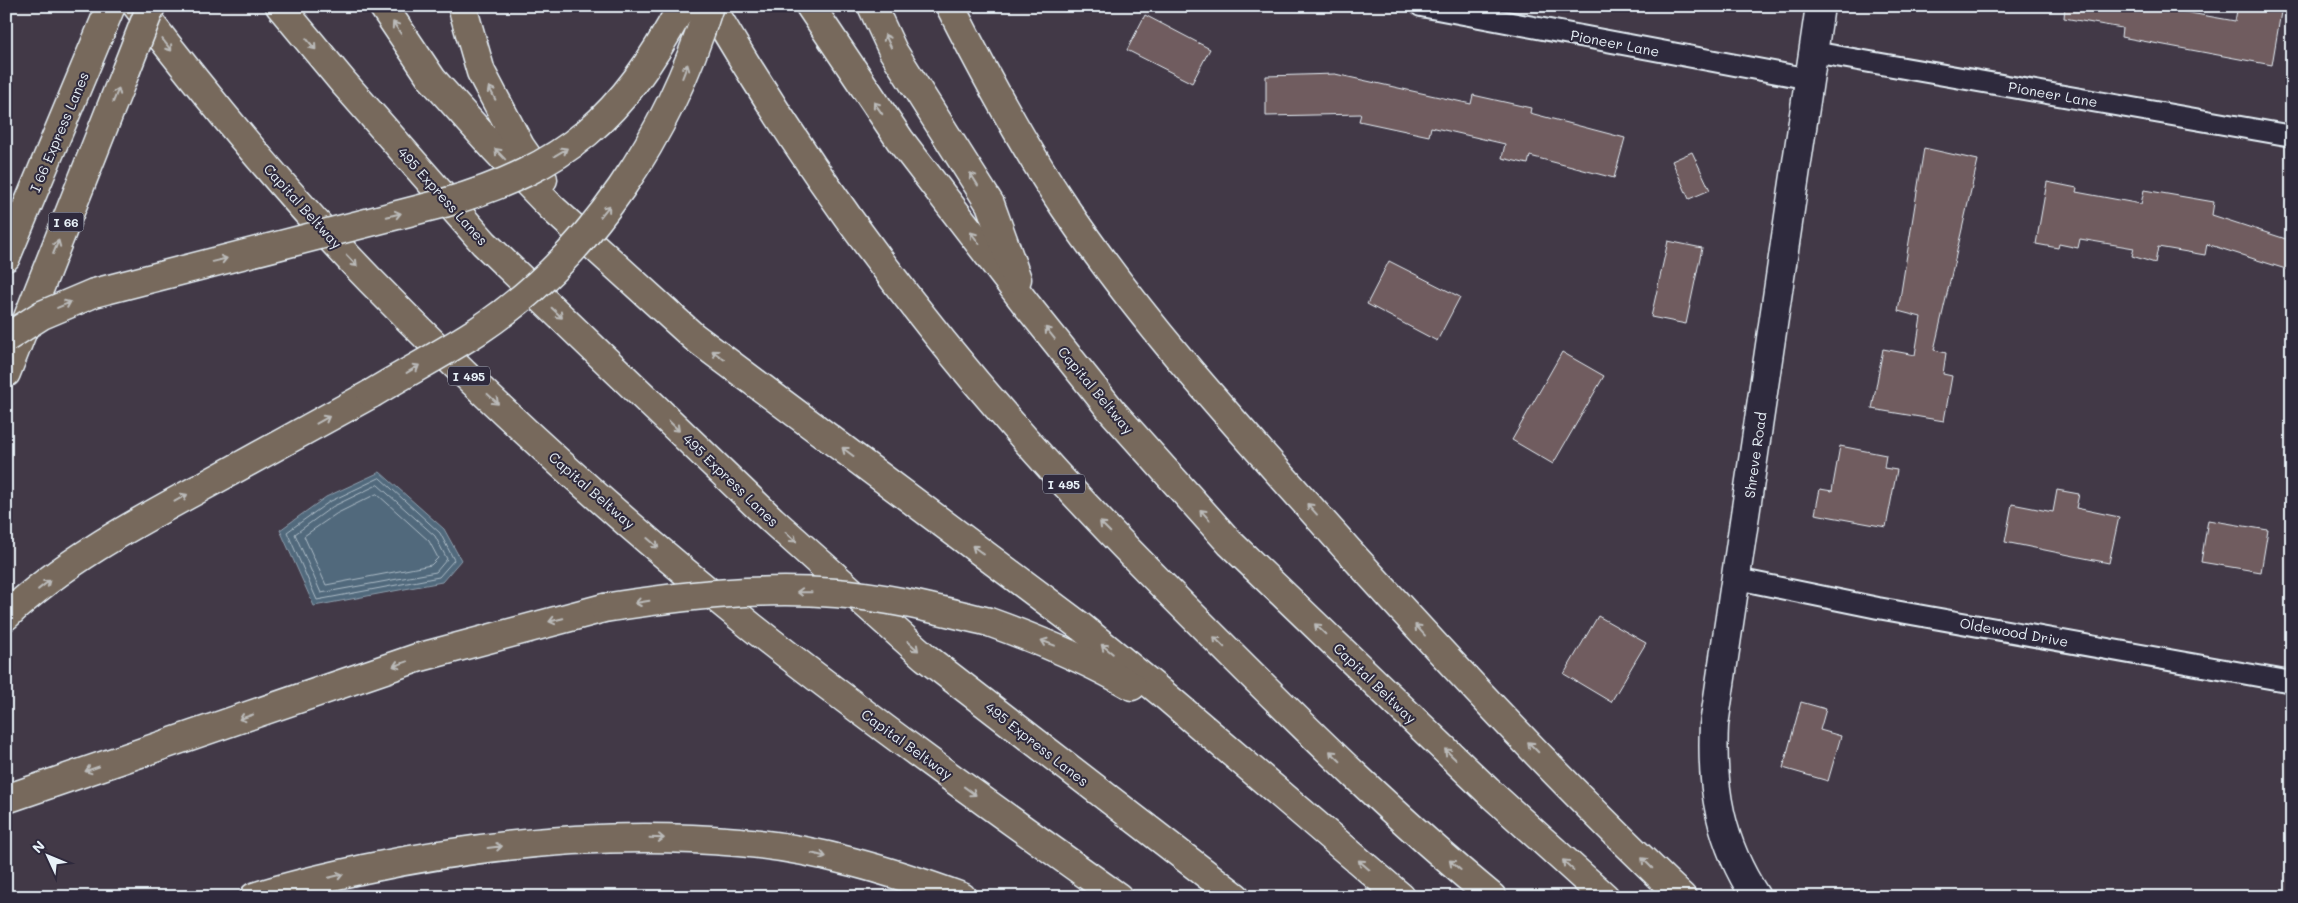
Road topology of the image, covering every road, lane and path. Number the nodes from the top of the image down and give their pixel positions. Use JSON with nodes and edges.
{"nodes":[{"id":1,"x":111,"y":6,"type":"edge"},
{"id":2,"x":137,"y":6,"type":"edge"},
{"id":3,"x":151,"y":6,"type":"edge"},
{"id":4,"x":280,"y":6,"type":"edge"},
{"id":5,"x":383,"y":6,"type":"edge"},
{"id":6,"x":462,"y":6,"type":"edge"},
{"id":7,"x":682,"y":6,"type":"edge"},
{"id":8,"x":710,"y":6,"type":"edge"},
{"id":9,"x":810,"y":6,"type":"edge"},
{"id":10,"x":872,"y":6,"type":"edge"},
{"id":11,"x":950,"y":6,"type":"edge"},
{"id":12,"x":1421,"y":6,"type":"edge"},
{"id":13,"x":1820,"y":6,"type":"edge"},
{"id":14,"x":1813,"y":52,"type":"junction"},
{"id":15,"x":1810,"y":79,"type":"junction"},
{"id":16,"x":2292,"y":136,"type":"edge"},
{"id":17,"x":6,"y":257,"type":"edge"},
{"id":18,"x":609,"y":262,"type":"junction"},
{"id":19,"x":1026,"y":304,"type":"junction"},
{"id":20,"x":6,"y":338,"type":"edge"},
{"id":21,"x":6,"y":373,"type":"edge"},
{"id":22,"x":1737,"y":579,"type":"junction"},
{"id":23,"x":6,"y":616,"type":"edge"},
{"id":24,"x":2292,"y":682,"type":"edge"},
{"id":25,"x":1252,"y":770,"type":"junction"},
{"id":26,"x":6,"y":798,"type":"edge"},
{"id":27,"x":254,"y":897,"type":"edge"},
{"id":28,"x":962,"y":897,"type":"edge"},
{"id":29,"x":1118,"y":897,"type":"edge"},
{"id":30,"x":1236,"y":897,"type":"edge"},
{"id":31,"x":1401,"y":897,"type":"edge"},
{"id":32,"x":1492,"y":897,"type":"edge"},
{"id":33,"x":1605,"y":897,"type":"edge"},
{"id":34,"x":1682,"y":897,"type":"edge"},
{"id":35,"x":1756,"y":897,"type":"edge"}],
"edges":[{"from":1,"to":17,"type":"highway","name":"I 66 Express Lanes"},
{"from":2,"to":29,"type":"highway","name":"Capital Beltway","number":"I 495","one_way":true},
{"from":21,"to":3,"type":"highway","number":"I 66","one_way":true,"bridge":true},
{"from":4,"to":30,"type":"highway","name":"495 Express Lanes","one_way":true},
{"from":18,"to":5,"type":"highway","one_way":true},
{"from":18,"to":6,"type":"highway","one_way":true},
{"from":20,"to":7,"type":"highway","one_way":true,"bridge":true},
{"from":23,"to":8,"type":"highway","one_way":true,"bridge":true},
{"from":32,"to":8,"type":"highway","number":"I 495","one_way":true},
{"from":19,"to":9,"type":"highway","name":"Capital Beltway","one_way":true},
{"from":19,"to":10,"type":"highway","one_way":true},
{"from":34,"to":11,"type":"highway","one_way":true},
{"from":12,"to":15,"type":"street","name":"Pioneer Lane"},
{"from":13,"to":14,"type":"main road","name":"Shreve Road"},
{"from":14,"to":15,"type":"main road","name":"Shreve Road"},
{"from":14,"to":16,"type":"street","name":"Pioneer Lane"},
{"from":15,"to":22,"type":"main road","name":"Shreve Road"},
{"from":25,"to":18,"type":"highway","one_way":true},
{"from":33,"to":19,"type":"highway","name":"Capital Beltway","one_way":true},
{"from":22,"to":24,"type":"street","name":"Oldewood Drive"},
{"from":22,"to":35,"type":"main road","name":"Shreve Road"},
{"from":25,"to":26,"type":"highway","one_way":true,"bridge":true},
{"from":31,"to":25,"type":"highway","one_way":true},
{"from":27,"to":28,"type":"highway","one_way":true}]}
